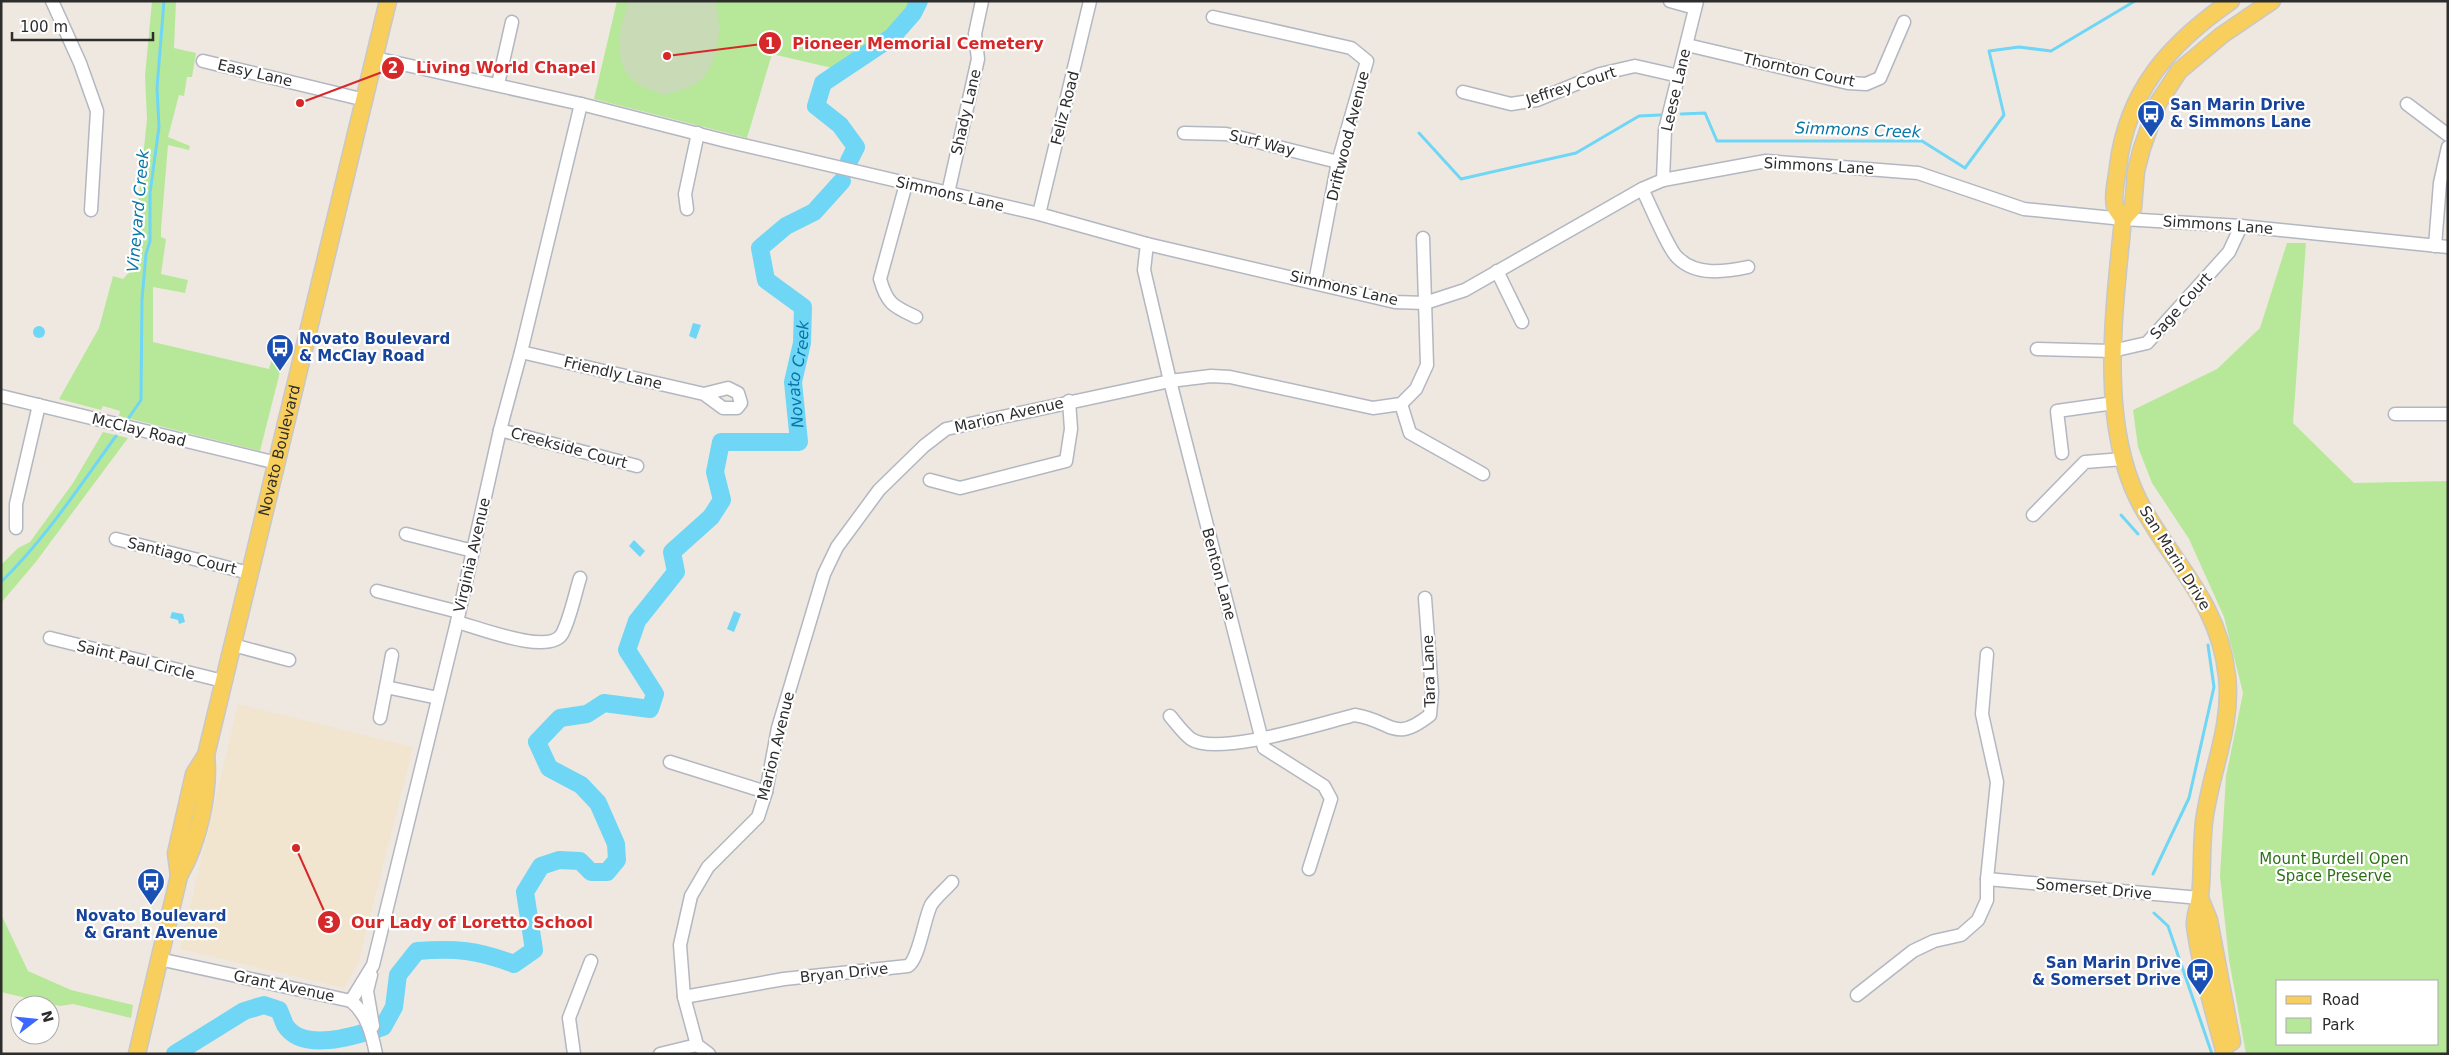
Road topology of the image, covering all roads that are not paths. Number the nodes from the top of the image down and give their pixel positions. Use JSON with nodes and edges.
{"nodes":[{"id":1,"x":52,"y":1,"type":"edge"},
{"id":2,"x":388,"y":1,"type":"edge"},
{"id":3,"x":982,"y":1,"type":"edge"},
{"id":4,"x":1090,"y":1,"type":"edge"},
{"id":5,"x":1670,"y":1,"type":"edge"},
{"id":6,"x":2231,"y":1,"type":"edge"},
{"id":7,"x":2272,"y":1,"type":"edge"},
{"id":8,"x":1696,"y":5,"type":"edge"},
{"id":9,"x":1213,"y":17,"type":"dead end"},
{"id":10,"x":512,"y":22,"type":"dead end"},
{"id":11,"x":1904,"y":22,"type":"dead end"},
{"id":12,"x":1687,"y":45,"type":"junction"},
{"id":13,"x":374,"y":58,"type":"junction"},
{"id":14,"x":203,"y":61,"type":"dead end"},
{"id":15,"x":1679,"y":76,"type":"junction"},
{"id":16,"x":498,"y":84,"type":"junction"},
{"id":17,"x":1463,"y":92,"type":"dead end"},
{"id":18,"x":365,"y":100,"type":"junction"},
{"id":19,"x":581,"y":104,"type":"junction"},
{"id":20,"x":2407,"y":104,"type":"dead end"},
{"id":21,"x":698,"y":133,"type":"junction"},
{"id":22,"x":1184,"y":133,"type":"dead end"},
{"id":23,"x":2448,"y":135,"type":"edge"},
{"id":24,"x":2448,"y":147,"type":"edge"},
{"id":25,"x":1338,"y":162,"type":"junction"},
{"id":26,"x":1663,"y":180,"type":"junction"},
{"id":27,"x":906,"y":184,"type":"junction"},
{"id":28,"x":1642,"y":189,"type":"junction"},
{"id":29,"x":948,"y":193,"type":"junction"},
{"id":30,"x":687,"y":209,"type":"dead end"},
{"id":31,"x":91,"y":210,"type":"dead end"},
{"id":32,"x":1039,"y":214,"type":"junction"},
{"id":33,"x":2123,"y":219,"type":"junction"},
{"id":34,"x":2242,"y":226,"type":"junction"},
{"id":35,"x":1423,"y":238,"type":"dead end"},
{"id":36,"x":1147,"y":244,"type":"junction"},
{"id":37,"x":2441,"y":247,"type":"edge"},
{"id":38,"x":1748,"y":267,"type":"dead end"},
{"id":39,"x":1497,"y":271,"type":"junction"},
{"id":40,"x":1315,"y":282,"type":"junction"},
{"id":41,"x":1425,"y":303,"type":"junction"},
{"id":42,"x":916,"y":317,"type":"dead end"},
{"id":43,"x":1522,"y":322,"type":"dead end"},
{"id":44,"x":2037,"y":349,"type":"dead end"},
{"id":45,"x":2112,"y":351,"type":"junction"},
{"id":46,"x":522,"y":352,"type":"junction"},
{"id":47,"x":1170,"y":381,"type":"junction"},
{"id":48,"x":704,"y":394,"type":"dead end"},
{"id":49,"x":1,"y":396,"type":"edge"},
{"id":50,"x":1068,"y":401,"type":"junction"},
{"id":51,"x":2114,"y":403,"type":"junction"},
{"id":52,"x":1401,"y":404,"type":"junction"},
{"id":53,"x":39,"y":405,"type":"junction"},
{"id":54,"x":2396,"y":414,"type":"dead end"},
{"id":55,"x":2448,"y":414,"type":"edge"},
{"id":56,"x":500,"y":430,"type":"junction"},
{"id":57,"x":2062,"y":453,"type":"dead end"},
{"id":58,"x":2123,"y":459,"type":"junction"},
{"id":59,"x":277,"y":463,"type":"junction"},
{"id":60,"x":637,"y":466,"type":"dead end"},
{"id":61,"x":1482,"y":474,"type":"dead end"},
{"id":62,"x":930,"y":480,"type":"dead end"},
{"id":63,"x":2033,"y":515,"type":"dead end"},
{"id":64,"x":16,"y":528,"type":"dead end"},
{"id":65,"x":406,"y":534,"type":"dead end"},
{"id":66,"x":116,"y":539,"type":"dead end"},
{"id":67,"x":473,"y":551,"type":"junction"},
{"id":68,"x":249,"y":573,"type":"junction"},
{"id":69,"x":580,"y":578,"type":"dead end"},
{"id":70,"x":377,"y":591,"type":"dead end"},
{"id":71,"x":1426,"y":598,"type":"dead end"},
{"id":72,"x":458,"y":617,"type":"junction"},
{"id":73,"x":50,"y":638,"type":"dead end"},
{"id":74,"x":232,"y":645,"type":"junction"},
{"id":75,"x":1987,"y":654,"type":"dead end"},
{"id":76,"x":392,"y":655,"type":"dead end"},
{"id":77,"x":289,"y":660,"type":"dead end"},
{"id":78,"x":223,"y":681,"type":"junction"},
{"id":79,"x":386,"y":687,"type":"junction"},
{"id":80,"x":438,"y":698,"type":"junction"},
{"id":81,"x":1170,"y":716,"type":"dead end"},
{"id":82,"x":380,"y":718,"type":"dead end"},
{"id":83,"x":1262,"y":737,"type":"junction"},
{"id":84,"x":670,"y":762,"type":"dead end"},
{"id":85,"x":766,"y":792,"type":"junction"},
{"id":86,"x":1309,"y":869,"type":"dead end"},
{"id":87,"x":1987,"y":879,"type":"junction"},
{"id":88,"x":952,"y":882,"type":"dead end"},
{"id":89,"x":2200,"y":898,"type":"junction"},
{"id":90,"x":159,"y":959,"type":"junction"},
{"id":91,"x":591,"y":961,"type":"dead end"},
{"id":92,"x":373,"y":965,"type":"junction"},
{"id":93,"x":1857,"y":995,"type":"dead end"},
{"id":94,"x":684,"y":997,"type":"junction"},
{"id":95,"x":351,"y":1001,"type":"junction"},
{"id":96,"x":371,"y":1025,"type":"junction"},
{"id":97,"x":697,"y":1045,"type":"junction"},
{"id":98,"x":375,"y":1049,"type":"edge"},
{"id":99,"x":137,"y":1054,"type":"edge"},
{"id":100,"x":574,"y":1054,"type":"edge"},
{"id":101,"x":660,"y":1054,"type":"edge"},
{"id":102,"x":709,"y":1054,"type":"edge"},
{"id":103,"x":2225,"y":1054,"type":"edge"},
{"id":104,"x":2235,"y":1054,"type":"edge"}],
"edges":[{"from":1,"to":31,"type":"street"},
{"from":2,"to":13,"type":"main road","name":"Novato Boulevard"},
{"from":3,"to":29,"type":"street","name":"Shady Lane"},
{"from":4,"to":32,"type":"street","name":"Feliz Road"},
{"from":5,"to":8,"type":"street"},
{"from":6,"to":33,"type":"main road","name":"San Marin Drive"},
{"from":7,"to":33,"type":"main road","name":"San Marin Drive"},
{"from":8,"to":12,"type":"street","name":"Leese Lane"},
{"from":9,"to":25,"type":"street","name":"Driftwood Avenue"},
{"from":10,"to":16,"type":"street"},
{"from":11,"to":12,"type":"street","name":"Thornton Court"},
{"from":12,"to":15,"type":"street","name":"Leese Lane"},
{"from":13,"to":16,"type":"street","name":"Simmons Lane"},
{"from":13,"to":18,"type":"main road","name":"Novato Boulevard"},
{"from":14,"to":18,"type":"street","name":"Easy Lane"},
{"from":15,"to":17,"type":"street","name":"Jeffrey Court"},
{"from":15,"to":26,"type":"street","name":"Leese Lane"},
{"from":16,"to":19,"type":"street","name":"Simmons Lane"},
{"from":18,"to":59,"type":"main road","name":"Novato Boulevard"},
{"from":19,"to":21,"type":"street","name":"Simmons Lane"},
{"from":19,"to":46,"type":"street","name":"Virginia Avenue"},
{"from":20,"to":23,"type":"street"},
{"from":21,"to":27,"type":"street","name":"Simmons Lane"},
{"from":21,"to":30,"type":"street"},
{"from":22,"to":25,"type":"street","name":"Surf Way"},
{"from":24,"to":37,"type":"street"},
{"from":25,"to":40,"type":"street","name":"Driftwood Avenue"},
{"from":26,"to":28,"type":"street","name":"Simmons Lane"},
{"from":26,"to":33,"type":"street","name":"Simmons Lane"},
{"from":27,"to":29,"type":"street","name":"Simmons Lane"},
{"from":27,"to":42,"type":"street"},
{"from":28,"to":38,"type":"street"},
{"from":28,"to":39,"type":"street","name":"Simmons Lane"},
{"from":29,"to":32,"type":"street","name":"Simmons Lane"},
{"from":32,"to":36,"type":"street","name":"Simmons Lane"},
{"from":33,"to":34,"type":"street","name":"Simmons Lane"},
{"from":33,"to":45,"type":"main road","name":"San Marin Drive"},
{"from":34,"to":37,"type":"street","name":"Simmons Lane"},
{"from":34,"to":45,"type":"street","name":"Sage Court"},
{"from":35,"to":41,"type":"street"},
{"from":36,"to":40,"type":"street","name":"Simmons Lane"},
{"from":36,"to":47,"type":"street","name":"Benton Lane"},
{"from":39,"to":41,"type":"street","name":"Simmons Lane"},
{"from":39,"to":43,"type":"street"},
{"from":40,"to":41,"type":"street","name":"Simmons Lane"},
{"from":41,"to":52,"type":"street"},
{"from":44,"to":45,"type":"street","name":"Sage Court"},
{"from":45,"to":51,"type":"main road","name":"San Marin Drive"},
{"from":46,"to":48,"type":"street","name":"Friendly Lane"},
{"from":46,"to":56,"type":"street","name":"Virginia Avenue"},
{"from":47,"to":50,"type":"street","name":"Marion Avenue"},
{"from":47,"to":52,"type":"street","name":"Marion Avenue"},
{"from":47,"to":83,"type":"street","name":"Benton Lane"},
{"from":49,"to":53,"type":"street","name":"McClay Road"},
{"from":50,"to":62,"type":"street"},
{"from":50,"to":85,"type":"street","name":"Marion Avenue"},
{"from":51,"to":57,"type":"street"},
{"from":51,"to":58,"type":"main road","name":"San Marin Drive"},
{"from":52,"to":61,"type":"street"},
{"from":53,"to":59,"type":"street","name":"McClay Road"},
{"from":53,"to":64,"type":"street"},
{"from":54,"to":55,"type":"street"},
{"from":56,"to":60,"type":"street","name":"Creekside Court"},
{"from":56,"to":67,"type":"street","name":"Virginia Avenue"},
{"from":58,"to":63,"type":"street"},
{"from":58,"to":89,"type":"main road","name":"San Marin Drive"},
{"from":59,"to":68,"type":"main road","name":"Novato Boulevard"},
{"from":65,"to":67,"type":"street"},
{"from":66,"to":68,"type":"street","name":"Santiago Court"},
{"from":67,"to":72,"type":"street","name":"Virginia Avenue"},
{"from":68,"to":74,"type":"main road","name":"Novato Boulevard"},
{"from":69,"to":72,"type":"street"},
{"from":70,"to":72,"type":"street"},
{"from":71,"to":83,"type":"street","name":"Tara Lane"},
{"from":72,"to":80,"type":"street","name":"Virginia Avenue"},
{"from":73,"to":78,"type":"street","name":"Saint Paul Circle"},
{"from":74,"to":77,"type":"street"},
{"from":74,"to":78,"type":"main road","name":"Novato Boulevard"},
{"from":75,"to":87,"type":"street"},
{"from":76,"to":79,"type":"street"},
{"from":78,"to":90,"type":"main road","name":"Novato Boulevard"},
{"from":79,"to":80,"type":"street"},
{"from":79,"to":82,"type":"street"},
{"from":80,"to":92,"type":"street","name":"Virginia Avenue"},
{"from":81,"to":83,"type":"street"},
{"from":83,"to":86,"type":"street","name":"Benton Lane"},
{"from":84,"to":85,"type":"street"},
{"from":85,"to":94,"type":"street","name":"Marion Avenue"},
{"from":87,"to":89,"type":"street","name":"Somerset Drive"},
{"from":87,"to":93,"type":"street"},
{"from":88,"to":94,"type":"street","name":"Bryan Drive"},
{"from":89,"to":103,"type":"main road","name":"San Marin Drive"},
{"from":89,"to":104,"type":"main road","name":"San Marin Drive"},
{"from":90,"to":95,"type":"street","name":"Grant Avenue"},
{"from":90,"to":99,"type":"main road","name":"Novato Boulevard"},
{"from":91,"to":100,"type":"street"},
{"from":92,"to":95,"type":"street","name":"Virginia Avenue"},
{"from":92,"to":96,"type":"street"},
{"from":94,"to":97,"type":"street","name":"Marion Avenue"},
{"from":95,"to":96,"type":"street","name":"Grant Avenue"},
{"from":96,"to":98,"type":"street"},
{"from":97,"to":101,"type":"street"},
{"from":97,"to":102,"type":"street"}]}
